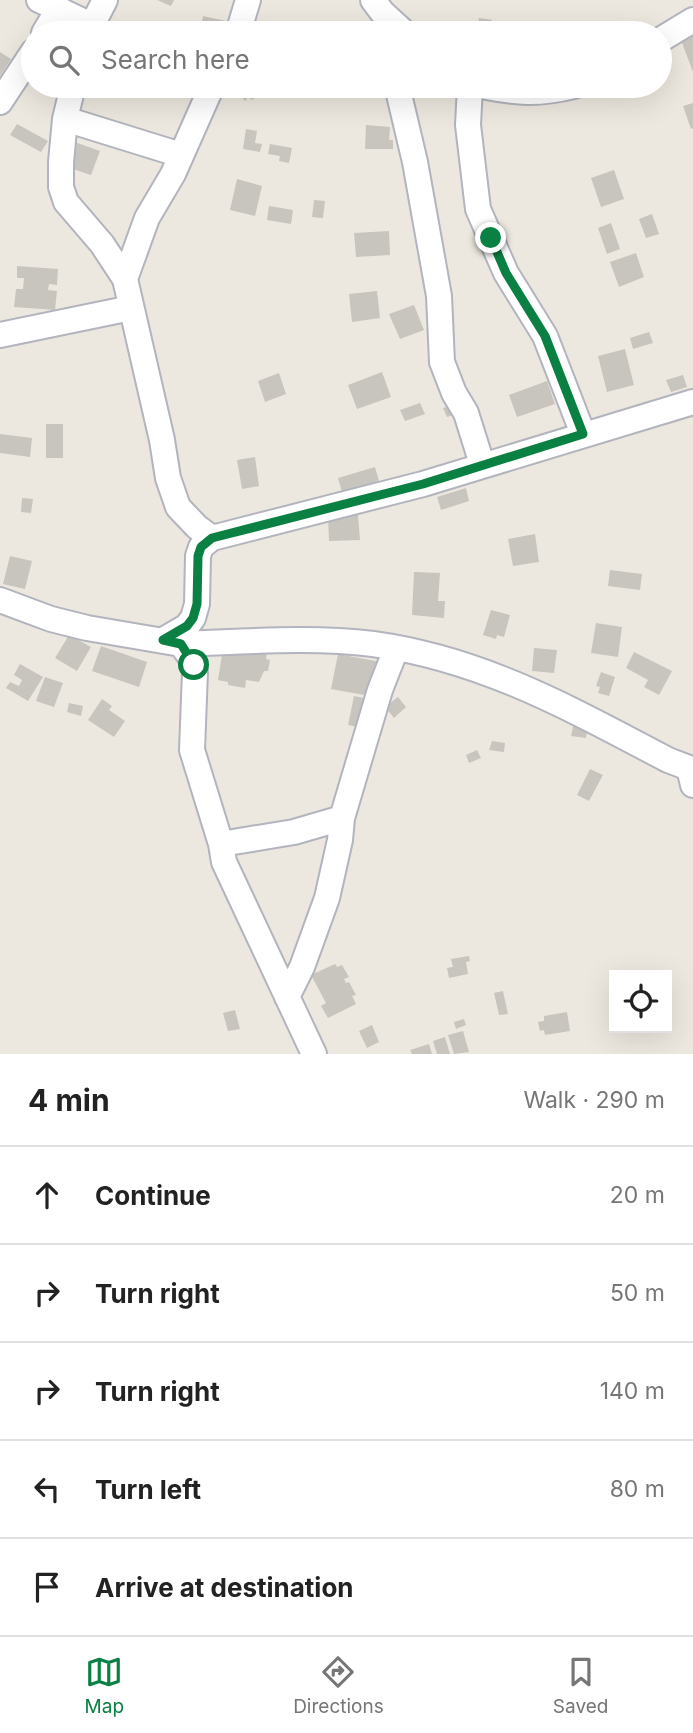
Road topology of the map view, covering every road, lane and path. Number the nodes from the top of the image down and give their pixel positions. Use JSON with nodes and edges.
{"nodes":[{"id":1,"x":105,"y":0,"type":"edge"},
{"id":2,"x":248,"y":0,"type":"edge"},
{"id":3,"x":49,"y":4,"type":"edge"},
{"id":4,"x":693,"y":20,"type":"edge"},
{"id":5,"x":76,"y":21,"type":"edge"},
{"id":6,"x":93,"y":21,"type":"edge"},
{"id":7,"x":242,"y":21,"type":"edge"},
{"id":8,"x":672,"y":33,"type":"edge"},
{"id":9,"x":21,"y":70,"type":"edge"},
{"id":10,"x":70,"y":98,"type":"edge"},
{"id":11,"x":207,"y":98,"type":"edge"},
{"id":12,"x":400,"y":98,"type":"edge"},
{"id":13,"x":469,"y":98,"type":"edge"},
{"id":14,"x":0,"y":102,"type":"edge"},
{"id":15,"x":65,"y":119,"type":"junction"},
{"id":16,"x":181,"y":155,"type":"junction"},
{"id":17,"x":125,"y":279,"type":"junction"},
{"id":18,"x":131,"y":308,"type":"junction"},
{"id":19,"x":0,"y":335,"type":"edge"},
{"id":20,"x":693,"y":402,"type":"edge"},
{"id":21,"x":583,"y":434,"type":"junction"},
{"id":22,"x":482,"y":464,"type":"junction"},
{"id":23,"x":212,"y":538,"type":"junction"},
{"id":24,"x":0,"y":600,"type":"edge"},
{"id":25,"x":172,"y":642,"type":"junction"},
{"id":26,"x":396,"y":649,"type":"junction"},
{"id":27,"x":692,"y":770,"type":"edge"},
{"id":28,"x":342,"y":818,"type":"junction"},
{"id":29,"x":221,"y":844,"type":"junction"},
{"id":30,"x":287,"y":997,"type":"junction"},
{"id":31,"x":314,"y":1054,"type":"edge"}],
"edges":[{"from":1,"to":6,"type":"street"},
{"from":2,"to":7,"type":"street"},
{"from":3,"to":5,"type":"street"},
{"from":4,"to":8,"type":"street"},
{"from":9,"to":14,"type":"street"},
{"from":10,"to":15,"type":"street"},
{"from":11,"to":16,"type":"street"},
{"from":12,"to":22,"type":"street"},
{"from":13,"to":21,"type":"street"},
{"from":15,"to":16,"type":"street"},
{"from":15,"to":17,"type":"street"},
{"from":16,"to":17,"type":"street"},
{"from":17,"to":18,"type":"street"},
{"from":18,"to":19,"type":"street"},
{"from":18,"to":23,"type":"street"},
{"from":20,"to":21,"type":"street"},
{"from":21,"to":22,"type":"street"},
{"from":22,"to":23,"type":"street"},
{"from":23,"to":25,"type":"street"},
{"from":24,"to":25,"type":"street"},
{"from":25,"to":26,"type":"street"},
{"from":25,"to":29,"type":"street"},
{"from":26,"to":27,"type":"street"},
{"from":26,"to":28,"type":"street"},
{"from":28,"to":29,"type":"street"},
{"from":28,"to":30,"type":"street"},
{"from":29,"to":30,"type":"street"},
{"from":30,"to":31,"type":"street"}]}
